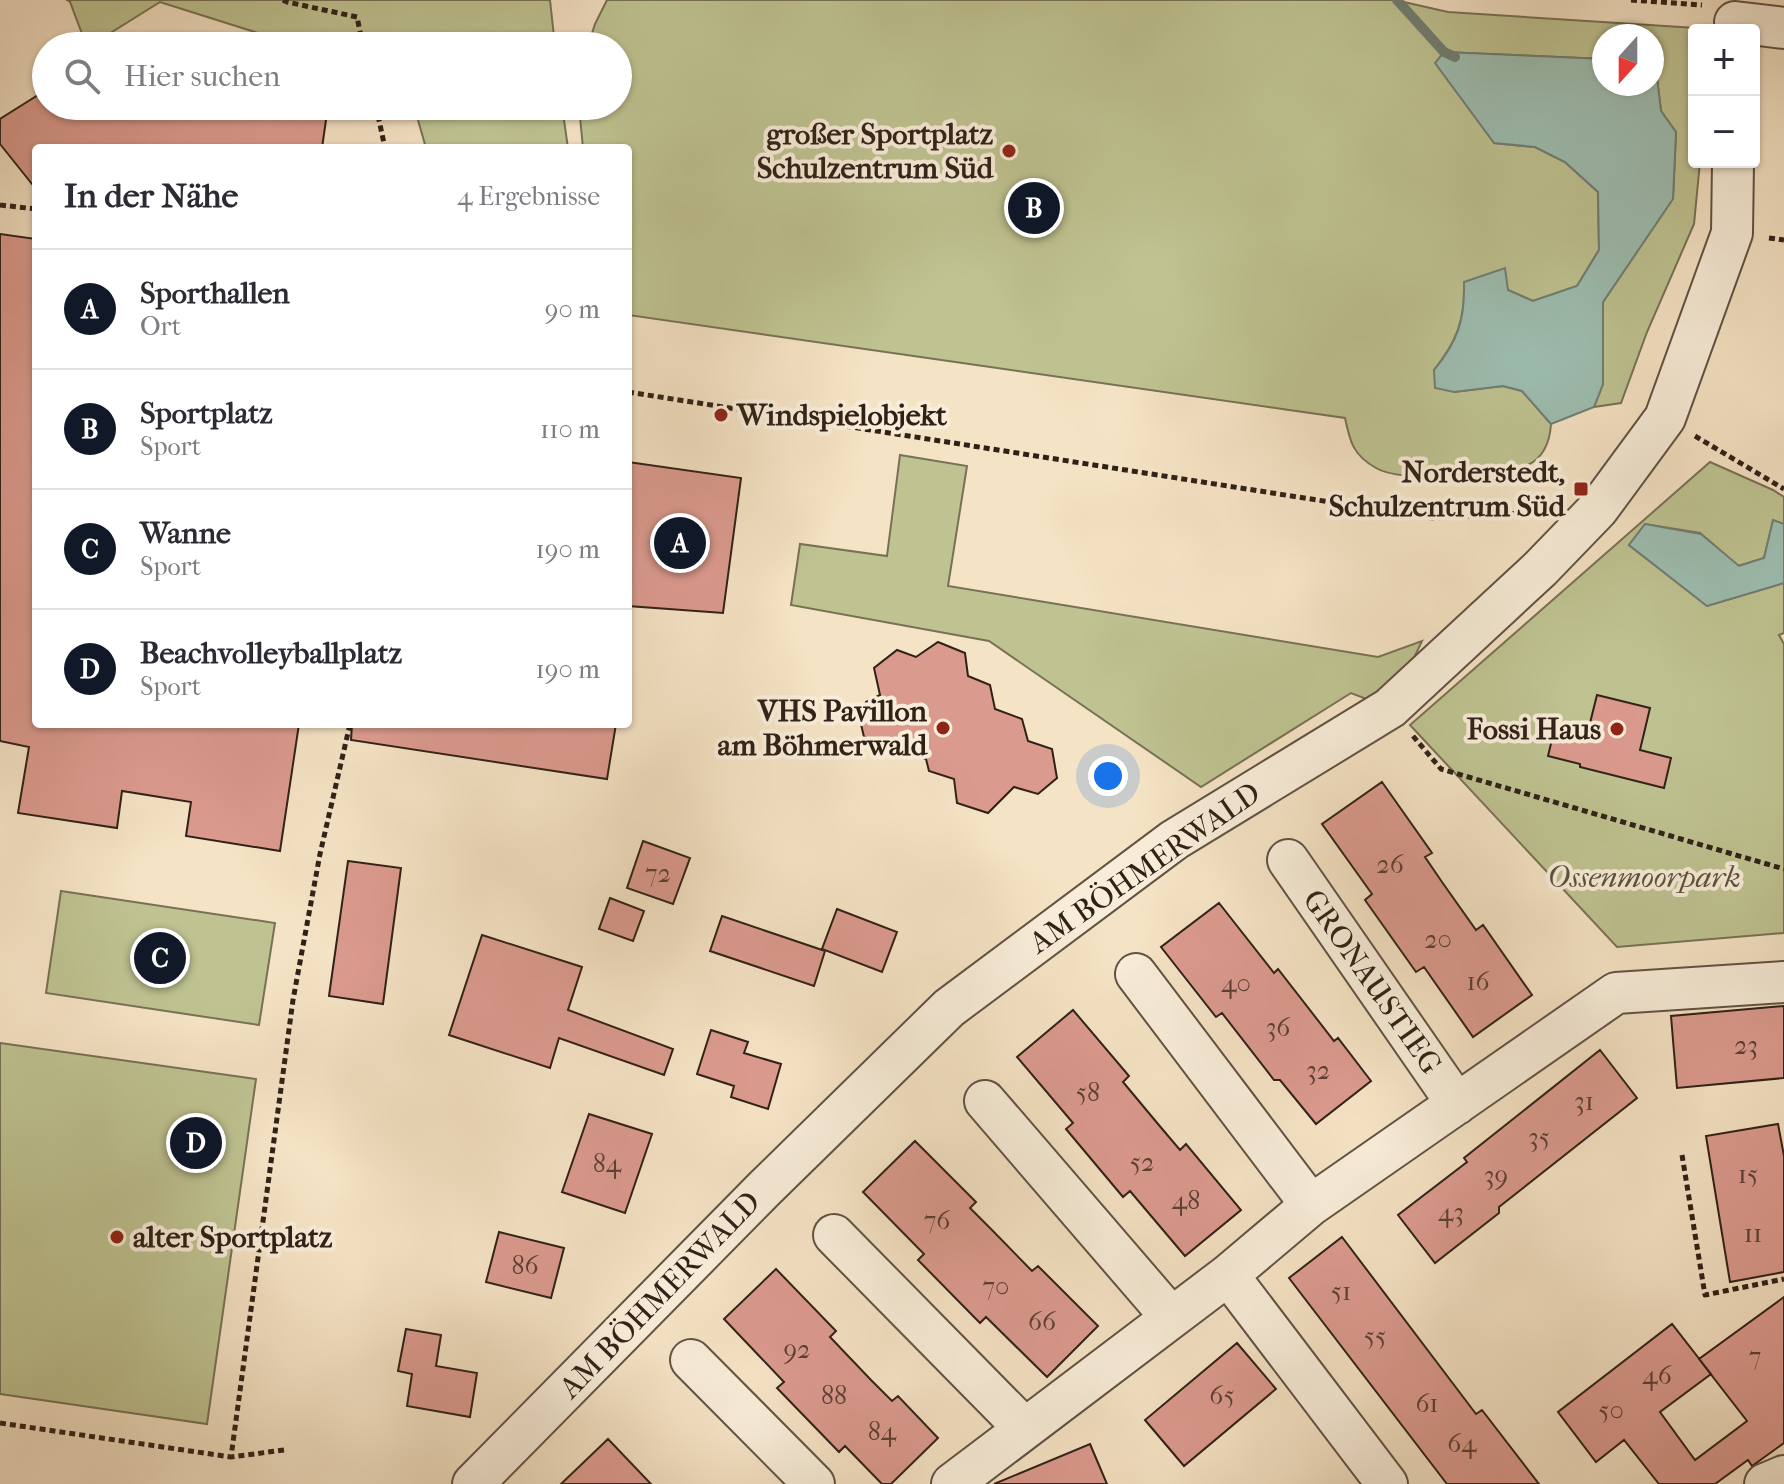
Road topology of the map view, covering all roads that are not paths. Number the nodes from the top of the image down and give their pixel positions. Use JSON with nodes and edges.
{"nodes":[{"id":1,"x":1735,"y":15,"type":"edge"},
{"id":2,"x":1784,"y":28,"type":"edge"},
{"id":3,"x":1733,"y":168,"type":"edge"},
{"id":4,"x":1288,"y":860,"type":"dead end"},
{"id":5,"x":1136,"y":974,"type":"dead end"},
{"id":6,"x":1784,"y":982,"type":"edge"},
{"id":7,"x":985,"y":1101,"type":"dead end"},
{"id":8,"x":1457,"y":1104,"type":"junction"},
{"id":9,"x":1311,"y":1205,"type":"junction"},
{"id":10,"x":834,"y":1235,"type":"dead end"},
{"id":11,"x":1228,"y":1275,"type":"junction"},
{"id":12,"x":1171,"y":1317,"type":"junction"},
{"id":13,"x":691,"y":1360,"type":"dead end"},
{"id":14,"x":1024,"y":1428,"type":"junction"},
{"id":15,"x":1784,"y":1476,"type":"edge"},
{"id":16,"x":970,"y":1478,"type":"edge"},
{"id":17,"x":473,"y":1484,"type":"edge"},
{"id":18,"x":814,"y":1484,"type":"edge"},
{"id":19,"x":1387,"y":1484,"type":"edge"},
{"id":20,"x":1765,"y":1484,"type":"edge"}],
"edges":[{"from":1,"to":2,"type":"street"},
{"from":3,"to":17,"type":"street","name":"AM BÖHMERWALD"},
{"from":4,"to":8,"type":"street","name":"GRONAUSTIEG"},
{"from":5,"to":9,"type":"street"},
{"from":6,"to":8,"type":"street","name":"GRONAUSTIEG"},
{"from":7,"to":12,"type":"street"},
{"from":8,"to":9,"type":"street","name":"GRONAUSTIEG"},
{"from":9,"to":11,"type":"street","name":"GRONAUSTIEG"},
{"from":10,"to":14,"type":"street"},
{"from":11,"to":12,"type":"street","name":"GRONAUSTIEG"},
{"from":11,"to":19,"type":"street"},
{"from":12,"to":14,"type":"street","name":"GRONAUSTIEG"},
{"from":13,"to":18,"type":"street"},
{"from":14,"to":16,"type":"street","name":"GRONAUSTIEG"},
{"from":15,"to":20,"type":"street"}]}
